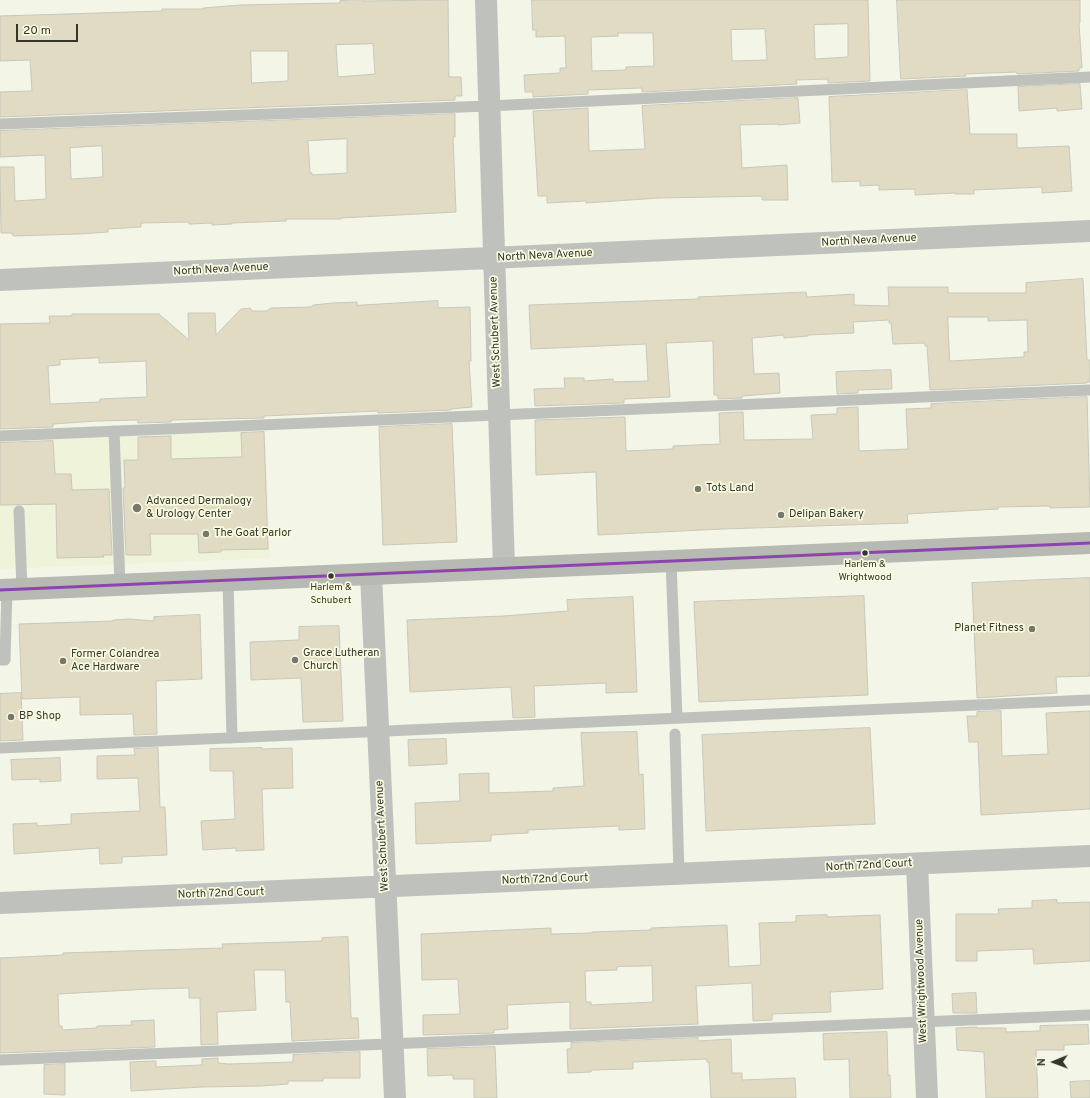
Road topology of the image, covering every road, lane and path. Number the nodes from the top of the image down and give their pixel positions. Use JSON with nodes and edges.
{"nodes":[{"id":1,"x":486,"y":0,"type":"edge"},
{"id":2,"x":1090,"y":77,"type":"edge"},
{"id":3,"x":489,"y":106,"type":"junction"},
{"id":4,"x":0,"y":124,"type":"edge"},
{"id":5,"x":1090,"y":231,"type":"edge"},
{"id":6,"x":494,"y":258,"type":"junction"},
{"id":7,"x":0,"y":280,"type":"edge"},
{"id":8,"x":1090,"y":390,"type":"edge"},
{"id":9,"x":499,"y":415,"type":"junction"},
{"id":10,"x":114,"y":431,"type":"junction"},
{"id":11,"x":0,"y":436,"type":"edge"},
{"id":12,"x":19,"y":511,"type":"dead end"},
{"id":13,"x":1090,"y":543,"type":"edge"},
{"id":14,"x":671,"y":561,"type":"junction"},
{"id":15,"x":504,"y":568,"type":"junction"},
{"id":16,"x":371,"y":574,"type":"junction"},
{"id":17,"x":228,"y":580,"type":"junction"},
{"id":18,"x":120,"y":585,"type":"junction"},
{"id":19,"x":10,"y":589,"type":"edge"},
{"id":20,"x":0,"y":660,"type":"edge"},
{"id":21,"x":1090,"y":700,"type":"edge"},
{"id":22,"x":677,"y":718,"type":"junction"},
{"id":23,"x":378,"y":732,"type":"junction"},
{"id":24,"x":675,"y":734,"type":"dead end"},
{"id":25,"x":232,"y":738,"type":"junction"},
{"id":26,"x":0,"y":748,"type":"edge"},
{"id":27,"x":1090,"y":856,"type":"edge"},
{"id":28,"x":917,"y":864,"type":"junction"},
{"id":29,"x":679,"y":874,"type":"junction"},
{"id":30,"x":385,"y":886,"type":"junction"},
{"id":31,"x":0,"y":903,"type":"edge"},
{"id":32,"x":1090,"y":1015,"type":"edge"},
{"id":33,"x":924,"y":1022,"type":"junction"},
{"id":34,"x":392,"y":1044,"type":"junction"},
{"id":35,"x":0,"y":1060,"type":"edge"},
{"id":36,"x":395,"y":1098,"type":"edge"},
{"id":37,"x":927,"y":1098,"type":"edge"}],
"edges":[{"from":1,"to":3,"type":"street","name":"West Schubert Avenue"},
{"from":2,"to":3,"type":"lane"},
{"from":3,"to":4,"type":"lane"},
{"from":3,"to":6,"type":"street","name":"West Schubert Avenue"},
{"from":5,"to":6,"type":"street","name":"North Neva Avenue"},
{"from":6,"to":7,"type":"street","name":"North Neva Avenue"},
{"from":6,"to":9,"type":"street","name":"West Schubert Avenue"},
{"from":8,"to":9,"type":"lane"},
{"from":9,"to":10,"type":"lane"},
{"from":9,"to":15,"type":"street","name":"West Schubert Avenue"},
{"from":10,"to":11,"type":"lane"},
{"from":10,"to":18,"type":"lane"},
{"from":12,"to":19,"type":"lane"},
{"from":13,"to":14,"type":"main road"},
{"from":14,"to":15,"type":"main road"},
{"from":14,"to":22,"type":"lane"},
{"from":15,"to":16,"type":"main road"},
{"from":16,"to":17,"type":"main road"},
{"from":16,"to":23,"type":"street","name":"West Schubert Avenue"},
{"from":17,"to":18,"type":"main road"},
{"from":17,"to":25,"type":"lane"},
{"from":18,"to":19,"type":"main road"},
{"from":19,"to":20,"type":"lane"},
{"from":21,"to":22,"type":"lane"},
{"from":22,"to":23,"type":"lane"},
{"from":23,"to":25,"type":"lane"},
{"from":23,"to":30,"type":"street","name":"West Schubert Avenue"},
{"from":24,"to":29,"type":"lane"},
{"from":25,"to":26,"type":"lane"},
{"from":27,"to":28,"type":"street","name":"North 72nd Court"},
{"from":28,"to":29,"type":"street","name":"North 72nd Court"},
{"from":28,"to":33,"type":"street","name":"West Wrightwood Avenue"},
{"from":29,"to":30,"type":"street","name":"North 72nd Court"},
{"from":30,"to":31,"type":"street","name":"North 72nd Court"},
{"from":30,"to":34,"type":"street","name":"West Schubert Avenue"},
{"from":32,"to":33,"type":"lane"},
{"from":33,"to":34,"type":"lane"},
{"from":33,"to":37,"type":"street","name":"West Wrightwood Avenue"},
{"from":34,"to":35,"type":"lane"},
{"from":34,"to":36,"type":"street","name":"West Schubert Avenue"}]}
